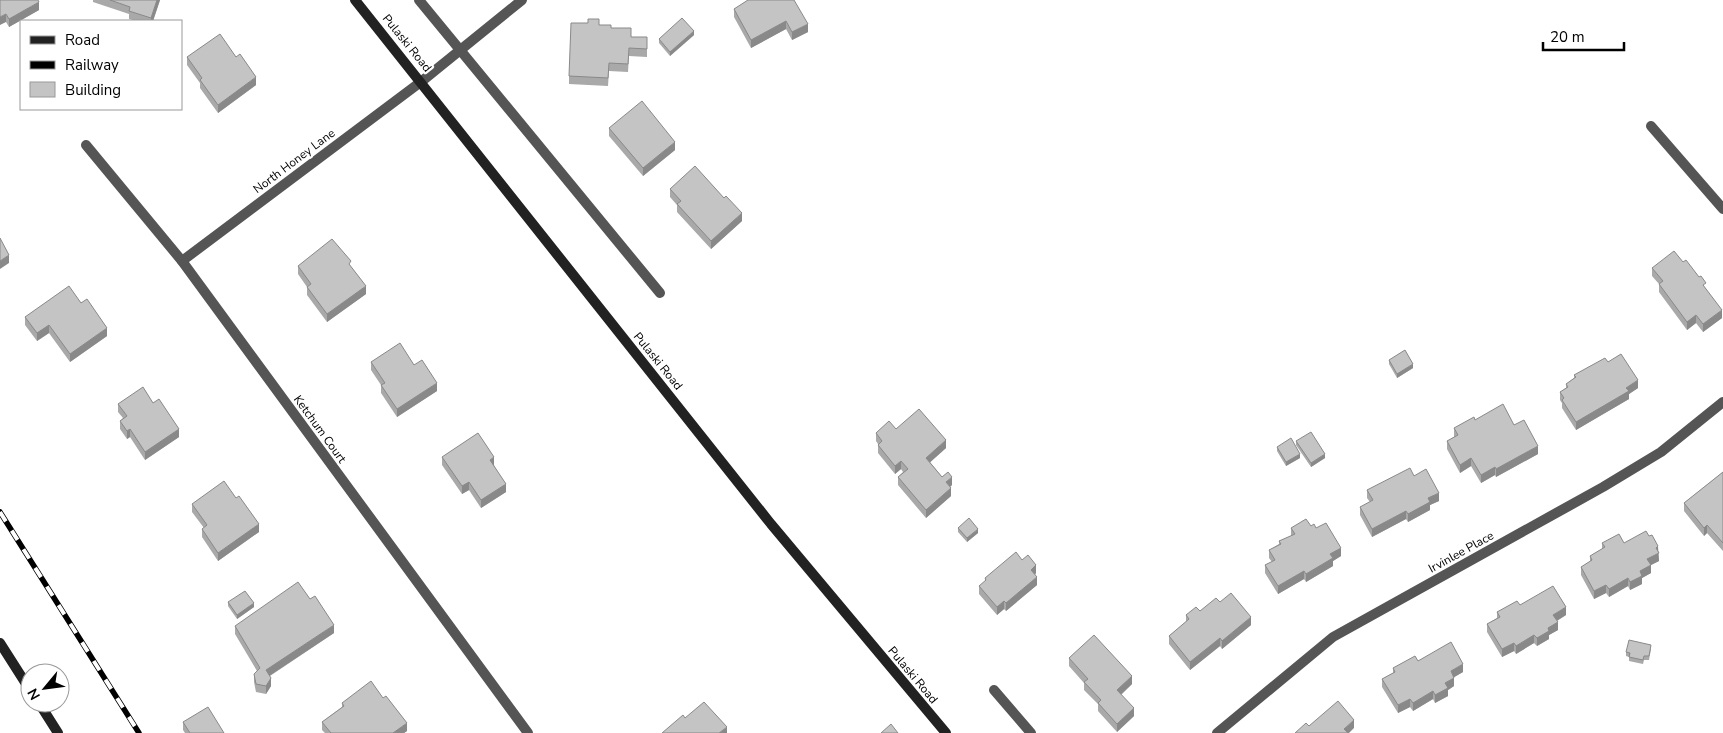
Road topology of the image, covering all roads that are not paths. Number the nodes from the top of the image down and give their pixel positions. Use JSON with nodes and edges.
{"nodes":[{"id":1,"x":356,"y":0,"type":"edge"},
{"id":2,"x":419,"y":0,"type":"edge"},
{"id":3,"x":522,"y":0,"type":"edge"},
{"id":4,"x":462,"y":50,"type":"junction"},
{"id":5,"x":422,"y":81,"type":"junction"},
{"id":6,"x":1651,"y":126,"type":"dead end"},
{"id":7,"x":86,"y":145,"type":"dead end"},
{"id":8,"x":1723,"y":208,"type":"edge"},
{"id":9,"x":182,"y":261,"type":"junction"},
{"id":10,"x":660,"y":293,"type":"dead end"},
{"id":11,"x":1723,"y":402,"type":"edge"},
{"id":12,"x":0,"y":643,"type":"edge"},
{"id":13,"x":20,"y":674,"type":"edge"},
{"id":14,"x":994,"y":690,"type":"dead end"},
{"id":15,"x":45,"y":713,"type":"edge"},
{"id":16,"x":58,"y":733,"type":"edge"},
{"id":17,"x":528,"y":733,"type":"edge"},
{"id":18,"x":946,"y":733,"type":"edge"},
{"id":19,"x":1030,"y":733,"type":"edge"},
{"id":20,"x":1216,"y":733,"type":"edge"}],
"edges":[{"from":1,"to":5,"type":"main road","name":"Pulaski Road"},
{"from":2,"to":4,"type":"street"},
{"from":3,"to":4,"type":"street","name":"North Honey Lane"},
{"from":4,"to":5,"type":"street","name":"North Honey Lane"},
{"from":4,"to":10,"type":"street"},
{"from":5,"to":9,"type":"street","name":"North Honey Lane"},
{"from":5,"to":18,"type":"main road","name":"Pulaski Road"},
{"from":6,"to":8,"type":"street"},
{"from":7,"to":9,"type":"street","name":"Ketchum Court"},
{"from":9,"to":17,"type":"street","name":"Ketchum Court"},
{"from":11,"to":20,"type":"street","name":"Irvinlee Place"},
{"from":12,"to":13,"type":"main road"},
{"from":14,"to":19,"type":"street"},
{"from":15,"to":16,"type":"main road"}]}
